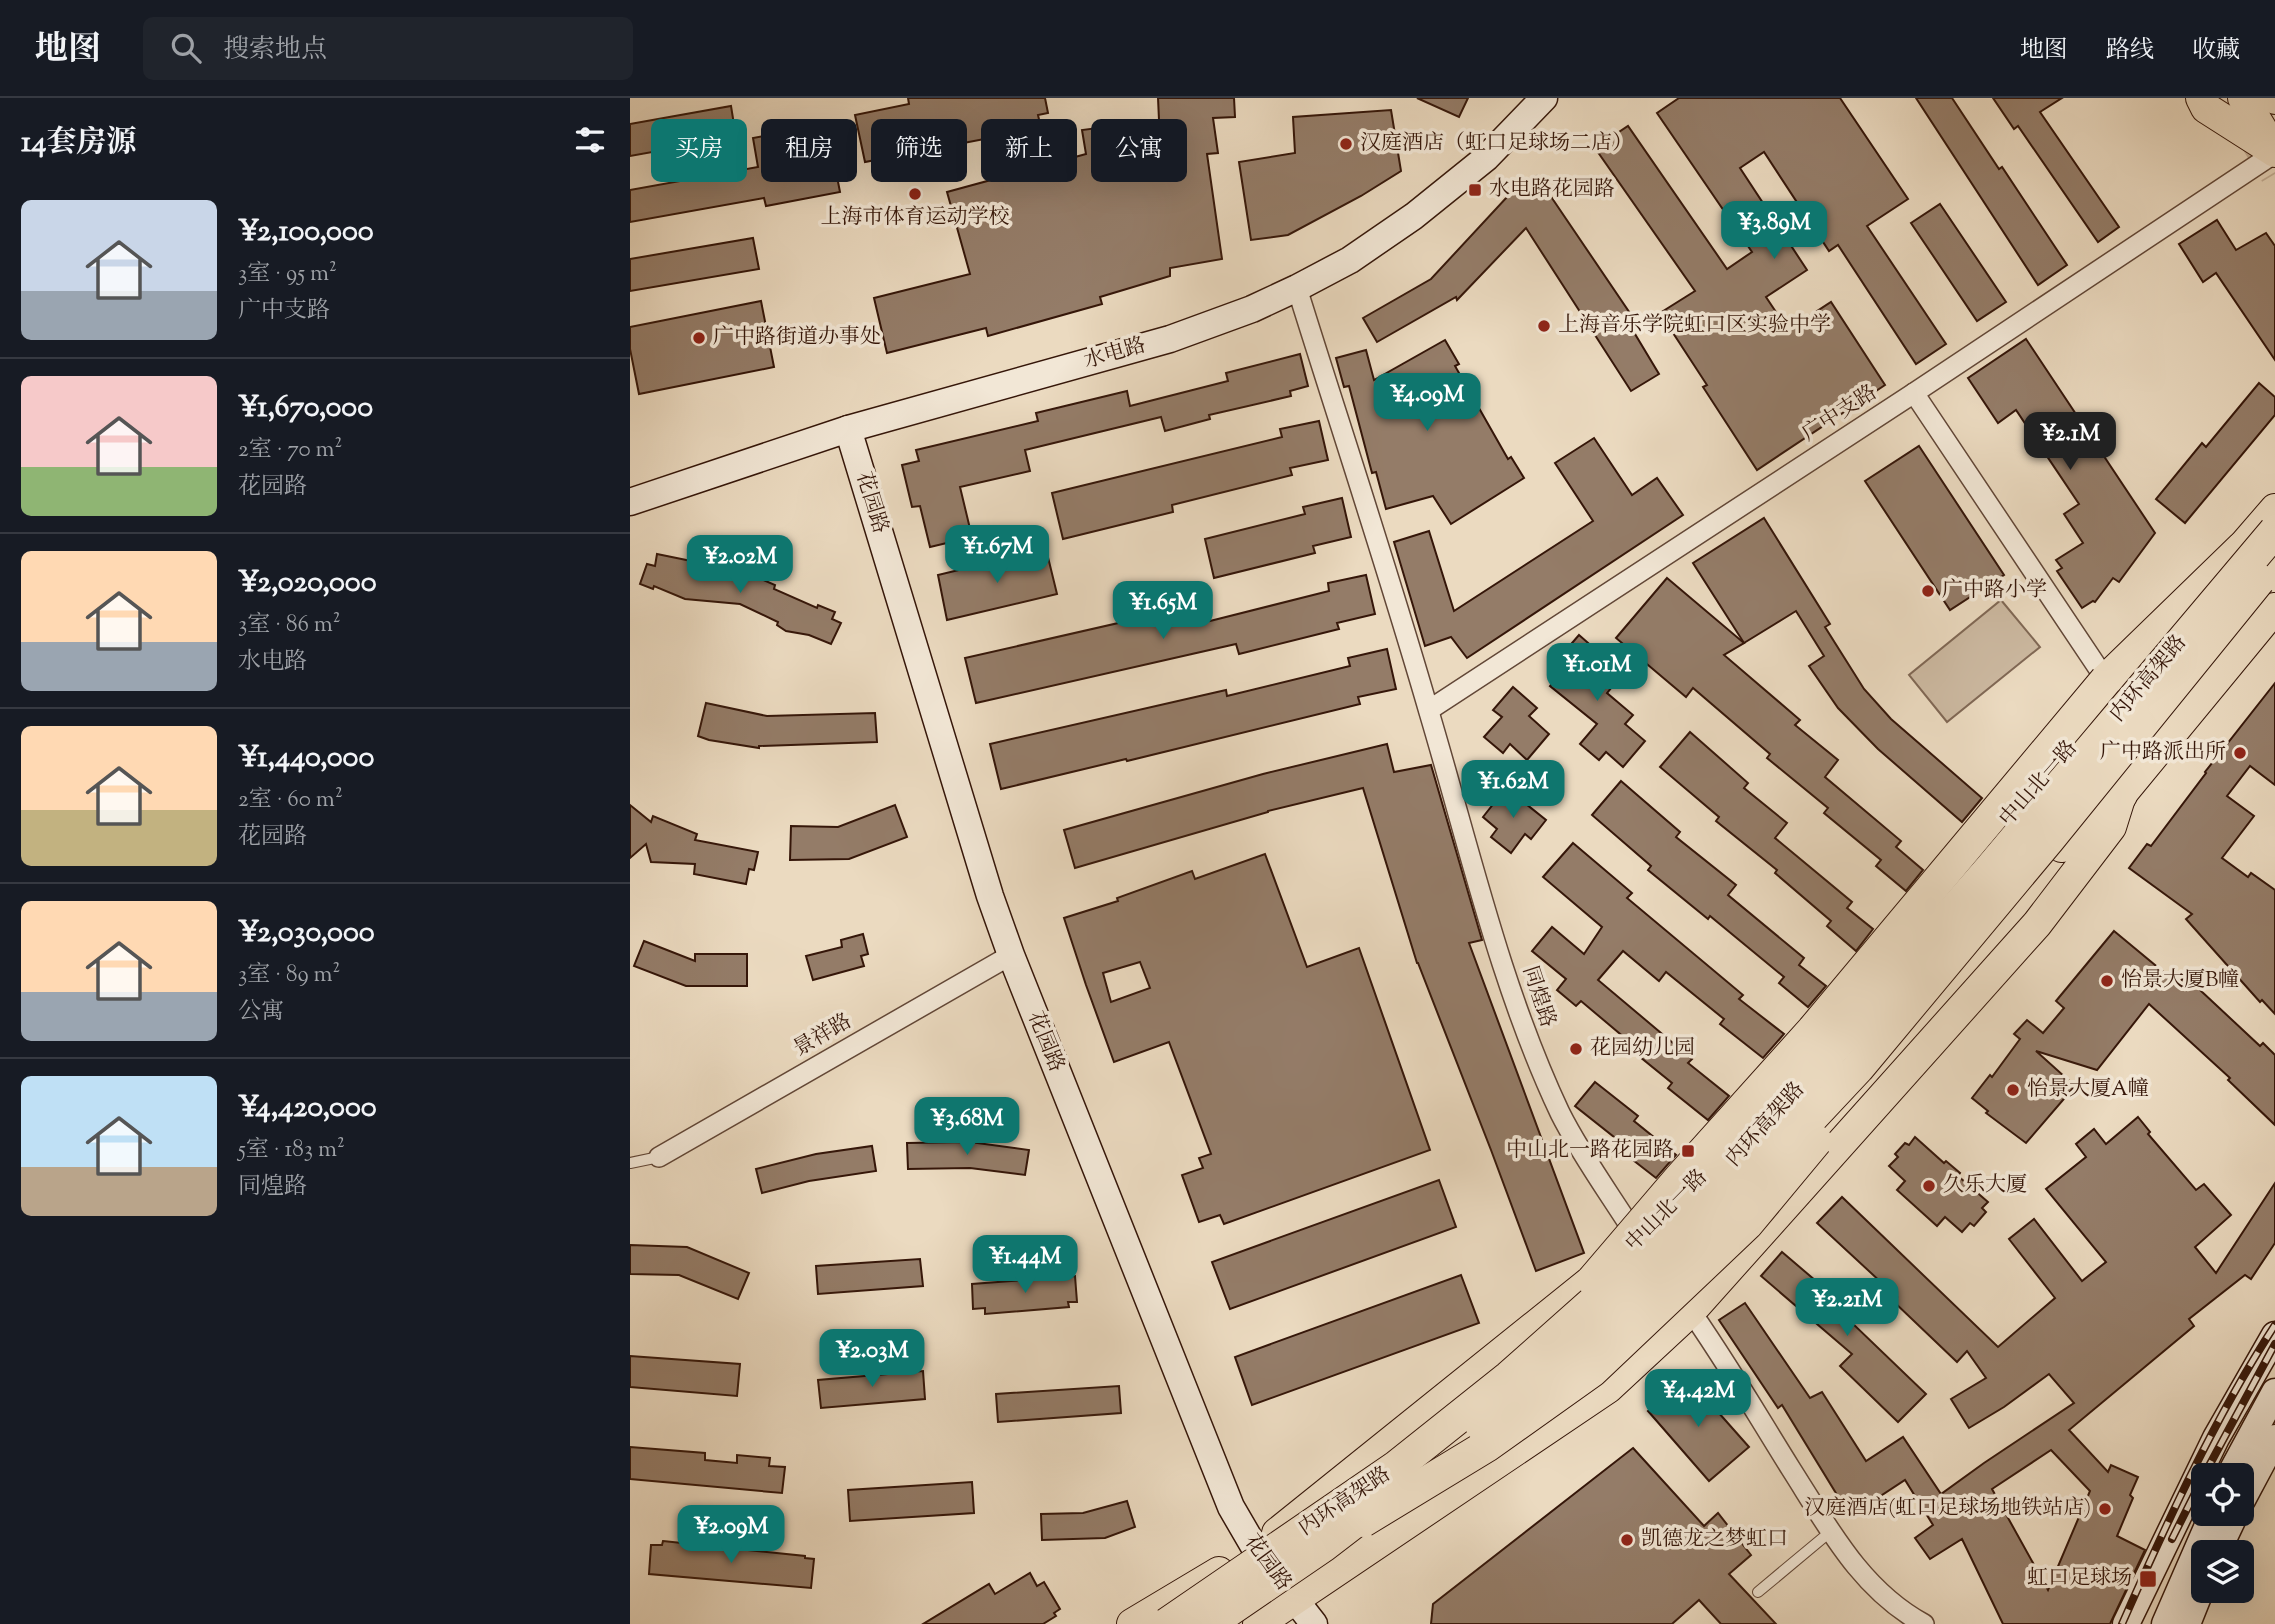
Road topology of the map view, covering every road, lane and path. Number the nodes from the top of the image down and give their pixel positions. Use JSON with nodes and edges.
{"nodes":[{"id":1,"x":1544,"y":98,"type":"edge"},
{"id":2,"x":2201,"y":98,"type":"edge"},
{"id":3,"x":2243,"y":98,"type":"edge"},
{"id":4,"x":2275,"y":152,"type":"edge"},
{"id":5,"x":1297,"y":288,"type":"junction"},
{"id":6,"x":1914,"y":393,"type":"junction"},
{"id":7,"x":848,"y":429,"type":"junction"},
{"id":8,"x":630,"y":502,"type":"edge"},
{"id":9,"x":2275,"y":509,"type":"edge"},
{"id":10,"x":2275,"y":531,"type":"edge"},
{"id":11,"x":2242,"y":548,"type":"junction"},
{"id":12,"x":2275,"y":561,"type":"edge"},
{"id":13,"x":2275,"y":608,"type":"edge"},
{"id":14,"x":2106,"y":680,"type":"junction"},
{"id":15,"x":1429,"y":710,"type":"junction"},
{"id":16,"x":2121,"y":794,"type":"junction"},
{"id":17,"x":1011,"y":955,"type":"junction"},
{"id":18,"x":659,"y":1157,"type":"joint"},
{"id":19,"x":630,"y":1163,"type":"edge"},
{"id":20,"x":1640,"y":1241,"type":"junction"},
{"id":21,"x":1691,"y":1311,"type":"junction"},
{"id":22,"x":2275,"y":1335,"type":"edge"},
{"id":23,"x":1509,"y":1377,"type":"junction"},
{"id":24,"x":2275,"y":1392,"type":"edge"},
{"id":25,"x":2275,"y":1438,"type":"edge"},
{"id":26,"x":2237,"y":1463,"type":"edge"},
{"id":27,"x":2254,"y":1477,"type":"edge"},
{"id":28,"x":2208,"y":1526,"type":"edge"},
{"id":29,"x":1830,"y":1532,"type":"junction"},
{"id":30,"x":1323,"y":1546,"type":"junction"},
{"id":31,"x":1256,"y":1550,"type":"junction"},
{"id":32,"x":1758,"y":1592,"type":"dead end"},
{"id":33,"x":1295,"y":1601,"type":"junction"},
{"id":34,"x":2195,"y":1603,"type":"edge"},
{"id":35,"x":1132,"y":1624,"type":"edge"},
{"id":36,"x":1167,"y":1624,"type":"edge"},
{"id":37,"x":1209,"y":1624,"type":"edge"},
{"id":38,"x":1258,"y":1624,"type":"edge"},
{"id":39,"x":1314,"y":1624,"type":"edge"},
{"id":40,"x":1924,"y":1624,"type":"edge"},
{"id":41,"x":2126,"y":1624,"type":"edge"},
{"id":42,"x":2165,"y":1624,"type":"edge"},
{"id":43,"x":2187,"y":1624,"type":"edge"}],
"edges":[{"from":1,"to":5,"type":"main road","name":"水电路"},
{"from":2,"to":4,"type":"main road"},
{"from":3,"to":4,"type":"main road"},
{"from":4,"to":6,"type":"street","name":"广中支路"},
{"from":5,"to":7,"type":"main road","name":"水电路"},
{"from":5,"to":15,"type":"street","name":"同煌路"},
{"from":6,"to":14,"type":"street"},
{"from":6,"to":15,"type":"street","name":"广中支路"},
{"from":7,"to":8,"type":"main road","name":"水电路"},
{"from":7,"to":17,"type":"main road","name":"花园路"},
{"from":9,"to":11,"type":"main road","name":"中山北一路"},
{"from":10,"to":23,"type":"highway","name":"内环高架路","bridge":true},
{"from":11,"to":14,"type":"highway"},
{"from":11,"to":20,"type":"main road","name":"中山北一路"},
{"from":12,"to":30,"type":"highway","name":"内环高架路","bridge":true},
{"from":13,"to":16,"type":"main road"},
{"from":14,"to":23,"type":"highway","bridge":true},
{"from":15,"to":20,"type":"street","name":"同煌路"},
{"from":16,"to":21,"type":"main road"},
{"from":16,"to":30,"type":"highway","bridge":true},
{"from":17,"to":18,"type":"street","name":"景祥路"},
{"from":17,"to":31,"type":"main road","name":"花园路"},
{"from":18,"to":19,"type":"lane"},
{"from":20,"to":21,"type":"street","name":"同煌路"},
{"from":20,"to":31,"type":"main road","name":"中山北一路"},
{"from":21,"to":29,"type":"street","name":"同煌路"},
{"from":21,"to":33,"type":"main road"},
{"from":22,"to":41,"type":"main road"},
{"from":23,"to":36,"type":"highway","name":"内环高架路","bridge":true},
{"from":24,"to":26,"type":"main road"},
{"from":25,"to":27,"type":"main road"},
{"from":28,"to":42,"type":"main road"},
{"from":29,"to":32,"type":"lane"},
{"from":29,"to":40,"type":"street","name":"同煌路"},
{"from":30,"to":37,"type":"highway","name":"内环高架路","bridge":true},
{"from":31,"to":33,"type":"main road","name":"花园路"},
{"from":31,"to":35,"type":"main road","name":"中山北一路"},
{"from":33,"to":38,"type":"main road"},
{"from":33,"to":39,"type":"main road","name":"花园路"},
{"from":34,"to":43,"type":"main road"}]}
